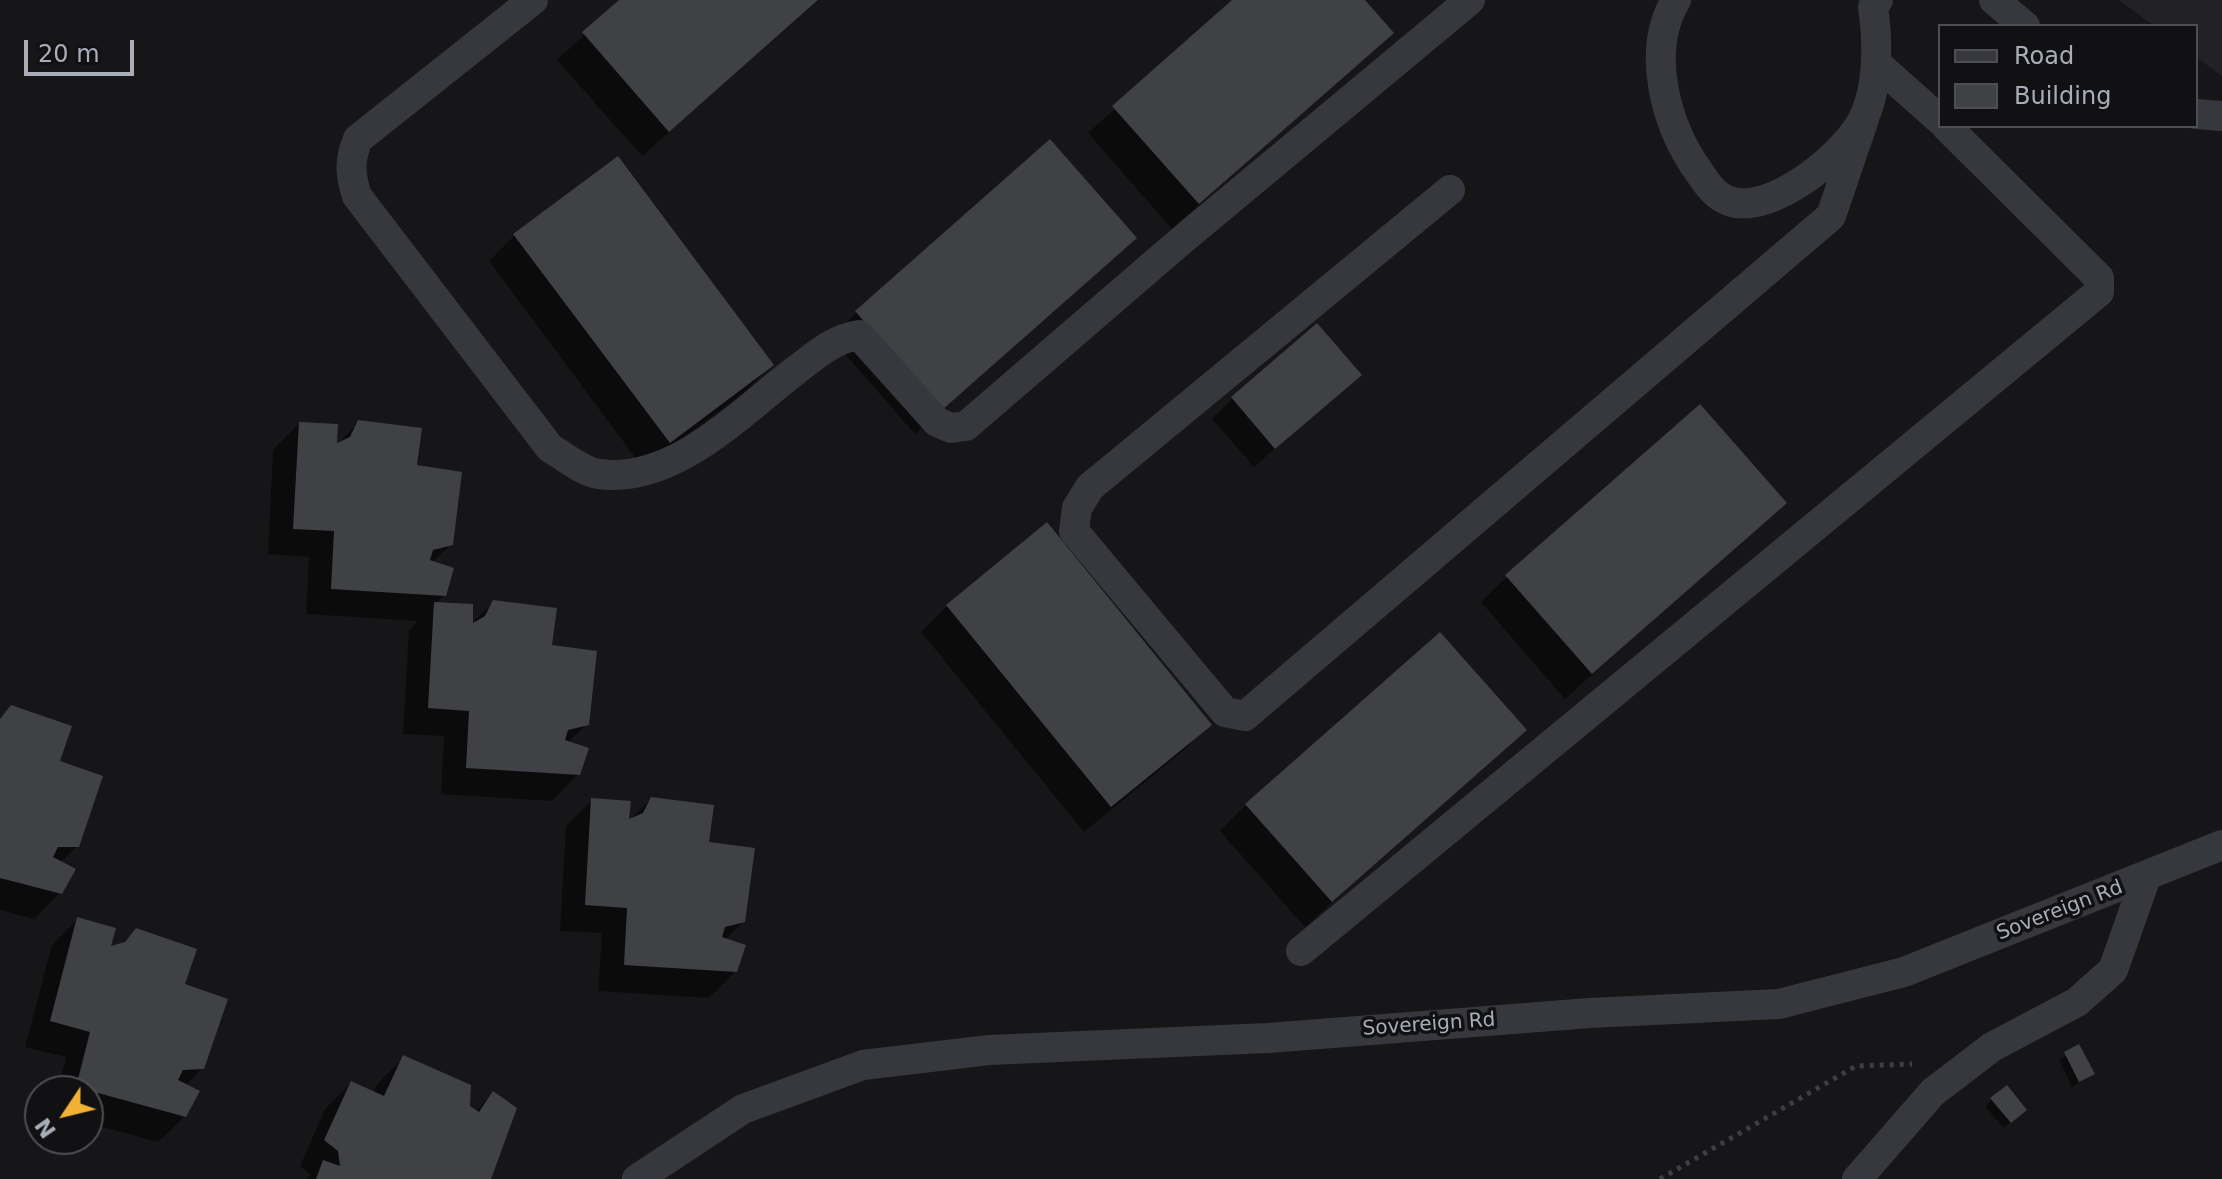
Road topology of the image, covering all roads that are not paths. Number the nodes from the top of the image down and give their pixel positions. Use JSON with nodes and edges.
{"nodes":[{"id":1,"x":533,"y":0,"type":"edge"},
{"id":2,"x":1470,"y":0,"type":"edge"},
{"id":3,"x":1676,"y":0,"type":"edge"},
{"id":4,"x":1878,"y":0,"type":"edge"},
{"id":5,"x":1994,"y":0,"type":"edge"},
{"id":6,"x":2023,"y":24,"type":"edge"},
{"id":7,"x":1876,"y":63,"type":"junction"},
{"id":8,"x":2198,"y":114,"type":"edge"},
{"id":9,"x":2222,"y":116,"type":"edge"},
{"id":10,"x":1938,"y":118,"type":"edge"},
{"id":11,"x":1864,"y":119,"type":"junction"},
{"id":12,"x":1948,"y":128,"type":"edge"},
{"id":13,"x":1450,"y":190,"type":"dead end"},
{"id":14,"x":2222,"y":845,"type":"edge"},
{"id":15,"x":2146,"y":877,"type":"junction"},
{"id":16,"x":1301,"y":951,"type":"dead end"},
{"id":17,"x":637,"y":1179,"type":"edge"},
{"id":18,"x":1857,"y":1179,"type":"edge"}],
"edges":[{"from":1,"to":2,"type":"street"},
{"from":3,"to":11,"type":"street"},
{"from":4,"to":7,"type":"street"},
{"from":5,"to":6,"type":"street"},
{"from":7,"to":10,"type":"street"},
{"from":7,"to":11,"type":"street"},
{"from":8,"to":9,"type":"street"},
{"from":11,"to":13,"type":"street"},
{"from":12,"to":16,"type":"street"},
{"from":14,"to":15,"type":"street","name":"Sovereign Rd"},
{"from":15,"to":17,"type":"street","name":"Sovereign Rd"},
{"from":15,"to":18,"type":"street"}]}
